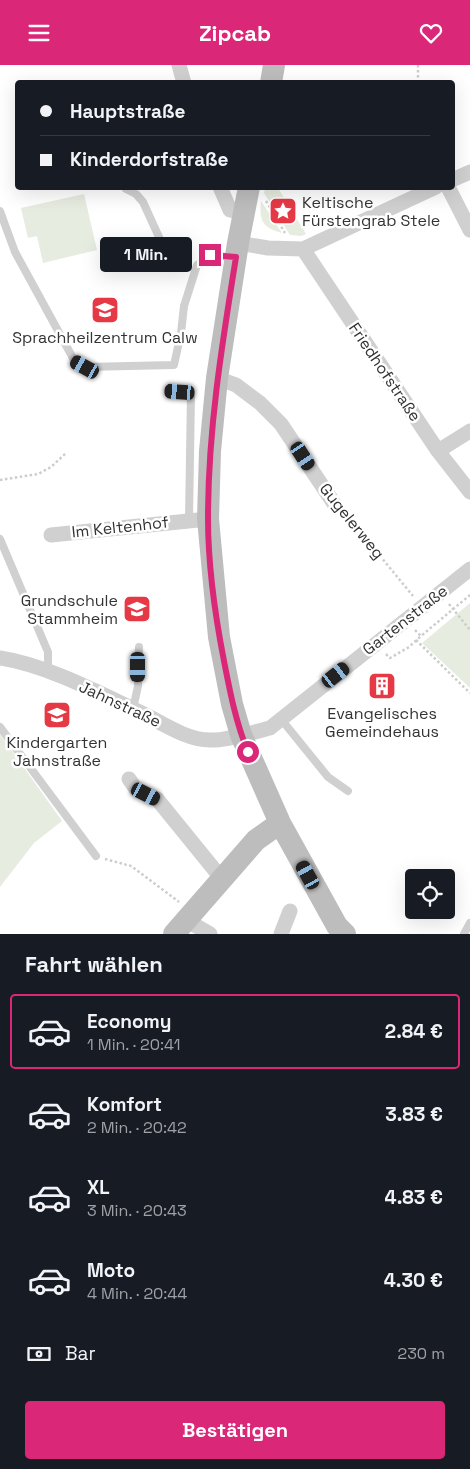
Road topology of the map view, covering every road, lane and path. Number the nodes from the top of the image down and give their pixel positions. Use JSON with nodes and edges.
{"nodes":[{"id":1,"x":178,"y":65,"type":"edge"},
{"id":2,"x":274,"y":65,"type":"edge"},
{"id":3,"x":418,"y":65,"type":"edge"},
{"id":4,"x":183,"y":80,"type":"edge"},
{"id":5,"x":272,"y":80,"type":"edge"},
{"id":6,"x":418,"y":80,"type":"edge"},
{"id":7,"x":470,"y":171,"type":"edge"},
{"id":8,"x":455,"y":178,"type":"edge"},
{"id":9,"x":128,"y":190,"type":"edge"},
{"id":10,"x":221,"y":190,"type":"edge"},
{"id":11,"x":249,"y":190,"type":"edge"},
{"id":12,"x":251,"y":190,"type":"edge"},
{"id":13,"x":430,"y":190,"type":"edge"},
{"id":14,"x":450,"y":190,"type":"edge"},
{"id":15,"x":244,"y":213,"type":"junction"},
{"id":16,"x":1,"y":217,"type":"edge"},
{"id":17,"x":470,"y":230,"type":"edge"},
{"id":18,"x":286,"y":249,"type":"junction"},
{"id":19,"x":303,"y":249,"type":"junction"},
{"id":20,"x":237,"y":250,"type":"junction"},
{"id":21,"x":169,"y":259,"type":"dead end"},
{"id":22,"x":217,"y":378,"type":"junction"},
{"id":23,"x":168,"y":391,"type":"dead end"},
{"id":24,"x":470,"y":431,"type":"edge"},
{"id":25,"x":438,"y":451,"type":"junction"},
{"id":26,"x":66,"y":453,"type":"dead end"},
{"id":27,"x":0,"y":480,"type":"edge"},
{"id":28,"x":470,"y":492,"type":"edge"},
{"id":29,"x":335,"y":505,"type":"joint"},
{"id":30,"x":198,"y":519,"type":"junction"},
{"id":31,"x":51,"y":535,"type":"dead end"},
{"id":32,"x":0,"y":539,"type":"edge"},
{"id":33,"x":470,"y":569,"type":"edge"},
{"id":34,"x":470,"y":595,"type":"edge"},
{"id":35,"x":422,"y":607,"type":"junction"},
{"id":36,"x":458,"y":614,"type":"dead end"},
{"id":37,"x":406,"y":619,"type":"junction"},
{"id":38,"x":470,"y":630,"type":"edge"},
{"id":39,"x":420,"y":635,"type":"junction"},
{"id":40,"x":416,"y":640,"type":"junction"},
{"id":41,"x":377,"y":643,"type":"junction"},
{"id":42,"x":139,"y":647,"type":"dead end"},
{"id":43,"x":0,"y":658,"type":"edge"},
{"id":44,"x":48,"y":672,"type":"junction"},
{"id":45,"x":470,"y":693,"type":"edge"},
{"id":46,"x":133,"y":709,"type":"junction"},
{"id":47,"x":281,"y":719,"type":"junction"},
{"id":48,"x":0,"y":727,"type":"edge"},
{"id":49,"x":241,"y":735,"type":"junction"},
{"id":50,"x":129,"y":779,"type":"dead end"},
{"id":51,"x":348,"y":791,"type":"dead end"},
{"id":52,"x":280,"y":823,"type":"junction"},
{"id":53,"x":96,"y":856,"type":"joint"},
{"id":54,"x":222,"y":879,"type":"junction"},
{"id":55,"x":290,"y":911,"type":"dead end"},
{"id":56,"x":184,"y":922,"type":"edge"},
{"id":57,"x":210,"y":934,"type":"edge"},
{"id":58,"x":281,"y":934,"type":"edge"},
{"id":59,"x":345,"y":934,"type":"edge"}],
"edges":[{"from":1,"to":4,"type":"street"},
{"from":2,"to":5,"type":"street"},
{"from":3,"to":6,"type":"path"},
{"from":7,"to":8,"type":"street"},
{"from":9,"to":21,"type":"lane"},
{"from":10,"to":15,"type":"street"},
{"from":11,"to":15,"type":"street"},
{"from":12,"to":18,"type":"path"},
{"from":13,"to":19,"type":"street"},
{"from":14,"to":17,"type":"street"},
{"from":15,"to":20,"type":"street"},
{"from":16,"to":20,"type":"lane"},
{"from":18,"to":19,"type":"street"},
{"from":18,"to":20,"type":"street"},
{"from":19,"to":25,"type":"street","name":"Friedhofstraße"},
{"from":20,"to":22,"type":"street"},
{"from":22,"to":29,"type":"street","name":"Gugelerweg"},
{"from":22,"to":30,"type":"street"},
{"from":23,"to":30,"type":"lane","name":"Im Keltenhof"},
{"from":24,"to":25,"type":"street"},
{"from":25,"to":28,"type":"street","name":"Friedhofstraße"},
{"from":26,"to":27,"type":"path"},
{"from":29,"to":35,"type":"path","name":"Gugelerweg"},
{"from":30,"to":31,"type":"street","name":"Im Keltenhof"},
{"from":30,"to":49,"type":"street"},
{"from":32,"to":44,"type":"lane"},
{"from":33,"to":35,"type":"street","name":"Gartenstraße"},
{"from":34,"to":39,"type":"path"},
{"from":35,"to":37,"type":"street","name":"Gartenstraße"},
{"from":36,"to":38,"type":"path"},
{"from":37,"to":39,"type":"path"},
{"from":37,"to":41,"type":"street","name":"Gartenstraße"},
{"from":39,"to":40,"type":"path"},
{"from":40,"to":41,"type":"path"},
{"from":40,"to":45,"type":"path"},
{"from":41,"to":47,"type":"street","name":"Gartenstraße"},
{"from":42,"to":46,"type":"lane"},
{"from":43,"to":44,"type":"street","name":"Jahnstraße"},
{"from":44,"to":46,"type":"street","name":"Jahnstraße"},
{"from":46,"to":49,"type":"street","name":"Jahnstraße"},
{"from":47,"to":49,"type":"street","name":"Gartenstraße"},
{"from":47,"to":51,"type":"lane"},
{"from":48,"to":53,"type":"lane"},
{"from":49,"to":52,"type":"street"},
{"from":50,"to":54,"type":"street"},
{"from":52,"to":54,"type":"street"},
{"from":52,"to":59,"type":"street"},
{"from":53,"to":56,"type":"path"},
{"from":54,"to":56,"type":"street"},
{"from":55,"to":58,"type":"street"},
{"from":56,"to":57,"type":"street"}]}
